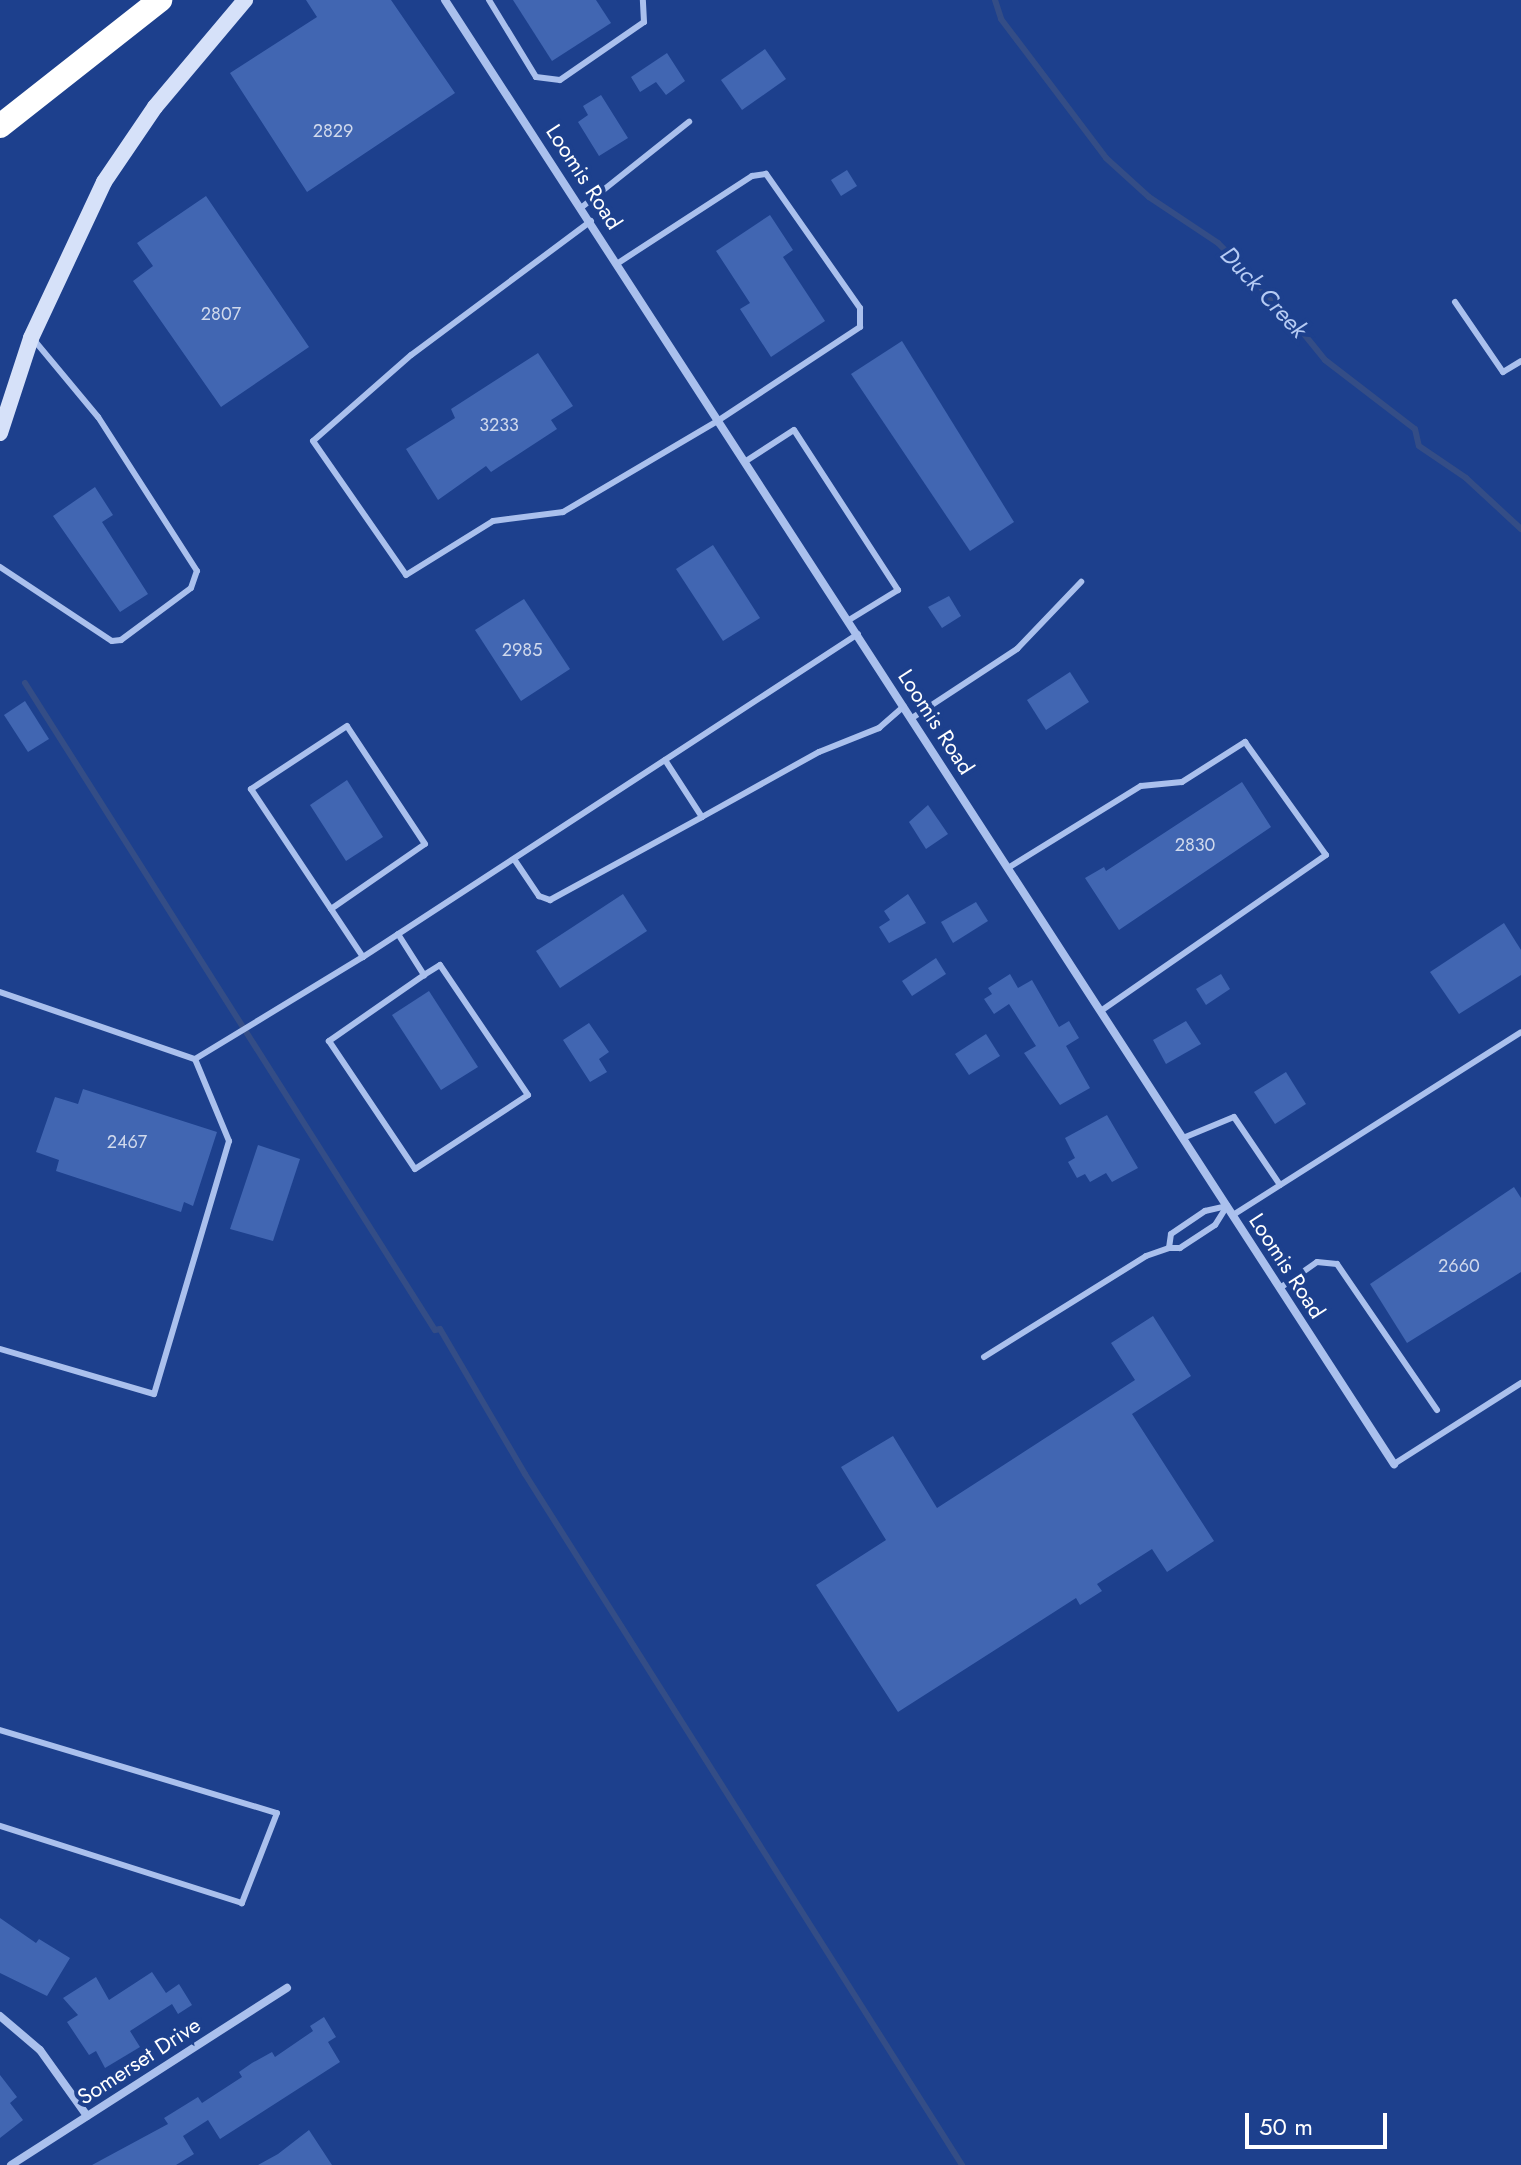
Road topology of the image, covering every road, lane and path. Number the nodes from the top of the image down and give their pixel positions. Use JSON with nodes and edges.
{"nodes":[{"id":1,"x":160,"y":0,"type":"edge"},
{"id":2,"x":245,"y":0,"type":"edge"},
{"id":3,"x":445,"y":0,"type":"edge"},
{"id":4,"x":489,"y":0,"type":"edge"},
{"id":5,"x":643,"y":0,"type":"edge"},
{"id":6,"x":689,"y":122,"type":"dead end"},
{"id":7,"x":0,"y":126,"type":"edge"},
{"id":8,"x":582,"y":207,"type":"junction"},
{"id":9,"x":591,"y":221,"type":"junction"},
{"id":10,"x":618,"y":263,"type":"junction"},
{"id":11,"x":1455,"y":302,"type":"dead end"},
{"id":12,"x":31,"y":338,"type":"junction"},
{"id":13,"x":1521,"y":361,"type":"edge"},
{"id":14,"x":719,"y":420,"type":"junction"},
{"id":15,"x":0,"y":433,"type":"edge"},
{"id":16,"x":746,"y":461,"type":"junction"},
{"id":17,"x":0,"y":567,"type":"edge"},
{"id":18,"x":1081,"y":582,"type":"dead end"},
{"id":19,"x":849,"y":620,"type":"junction"},
{"id":20,"x":858,"y":634,"type":"junction"},
{"id":21,"x":904,"y":706,"type":"junction"},
{"id":22,"x":912,"y":718,"type":"junction"},
{"id":23,"x":665,"y":760,"type":"junction"},
{"id":24,"x":702,"y":817,"type":"junction"},
{"id":25,"x":514,"y":859,"type":"junction"},
{"id":26,"x":1008,"y":868,"type":"junction"},
{"id":27,"x":331,"y":909,"type":"junction"},
{"id":28,"x":398,"y":934,"type":"junction"},
{"id":29,"x":363,"y":957,"type":"junction"},
{"id":30,"x":424,"y":975,"type":"junction"},
{"id":31,"x":0,"y":992,"type":"edge"},
{"id":32,"x":1101,"y":1011,"type":"junction"},
{"id":33,"x":1521,"y":1032,"type":"edge"},
{"id":34,"x":195,"y":1059,"type":"junction"},
{"id":35,"x":1183,"y":1138,"type":"junction"},
{"id":36,"x":1280,"y":1185,"type":"junction"},
{"id":37,"x":1227,"y":1206,"type":"junction"},
{"id":38,"x":1233,"y":1215,"type":"junction"},
{"id":39,"x":1169,"y":1248,"type":"junction"},
{"id":40,"x":1280,"y":1288,"type":"junction"},
{"id":41,"x":0,"y":1349,"type":"edge"},
{"id":42,"x":984,"y":1357,"type":"dead end"},
{"id":43,"x":1521,"y":1383,"type":"edge"},
{"id":44,"x":1437,"y":1410,"type":"dead end"},
{"id":45,"x":1394,"y":1464,"type":"joint"},
{"id":46,"x":0,"y":1730,"type":"edge"},
{"id":47,"x":0,"y":1826,"type":"edge"},
{"id":48,"x":287,"y":1988,"type":"dead end"},
{"id":49,"x":0,"y":2016,"type":"edge"},
{"id":50,"x":87,"y":2116,"type":"junction"},
{"id":51,"x":11,"y":2165,"type":"edge"}],
"edges":[{"from":1,"to":7,"type":"highway"},
{"from":2,"to":12,"type":"street"},
{"from":3,"to":8,"type":"street","name":"Loomis Road"},
{"from":4,"to":5,"type":"lane"},
{"from":6,"to":8,"type":"lane"},
{"from":8,"to":9,"type":"street","name":"Loomis Road"},
{"from":9,"to":10,"type":"street","name":"Loomis Road"},
{"from":9,"to":14,"type":"lane"},
{"from":10,"to":14,"type":"street","name":"Loomis Road"},
{"from":10,"to":14,"type":"lane"},
{"from":11,"to":13,"type":"lane"},
{"from":12,"to":15,"type":"street"},
{"from":12,"to":17,"type":"lane"},
{"from":14,"to":16,"type":"street","name":"Loomis Road"},
{"from":16,"to":19,"type":"street","name":"Loomis Road"},
{"from":16,"to":19,"type":"lane"},
{"from":18,"to":22,"type":"lane"},
{"from":19,"to":20,"type":"street","name":"Loomis Road"},
{"from":20,"to":21,"type":"street","name":"Loomis Road"},
{"from":20,"to":23,"type":"lane"},
{"from":21,"to":22,"type":"street","name":"Loomis Road"},
{"from":21,"to":24,"type":"lane"},
{"from":22,"to":26,"type":"street","name":"Loomis Road"},
{"from":23,"to":24,"type":"lane"},
{"from":23,"to":25,"type":"lane"},
{"from":24,"to":25,"type":"lane"},
{"from":25,"to":28,"type":"lane"},
{"from":26,"to":32,"type":"street","name":"Loomis Road"},
{"from":26,"to":32,"type":"lane"},
{"from":27,"to":27,"type":"lane"},
{"from":27,"to":29,"type":"lane"},
{"from":28,"to":29,"type":"lane"},
{"from":28,"to":30,"type":"lane"},
{"from":29,"to":34,"type":"lane"},
{"from":30,"to":30,"type":"lane"},
{"from":31,"to":34,"type":"lane"},
{"from":32,"to":35,"type":"street","name":"Loomis Road"},
{"from":33,"to":36,"type":"lane"},
{"from":34,"to":41,"type":"lane"},
{"from":35,"to":36,"type":"lane"},
{"from":35,"to":37,"type":"street","name":"Loomis Road"},
{"from":36,"to":38,"type":"lane"},
{"from":37,"to":38,"type":"street","name":"Loomis Road"},
{"from":37,"to":39,"type":"lane"},
{"from":37,"to":39,"type":"lane"},
{"from":38,"to":40,"type":"street","name":"Loomis Road"},
{"from":39,"to":42,"type":"lane"},
{"from":40,"to":44,"type":"lane"},
{"from":40,"to":45,"type":"street","name":"Loomis Road"},
{"from":43,"to":45,"type":"lane"},
{"from":46,"to":47,"type":"lane"},
{"from":48,"to":50,"type":"street","name":"Somerset Drive"},
{"from":49,"to":50,"type":"street"},
{"from":50,"to":51,"type":"street","name":"Somerset Drive"}]}
